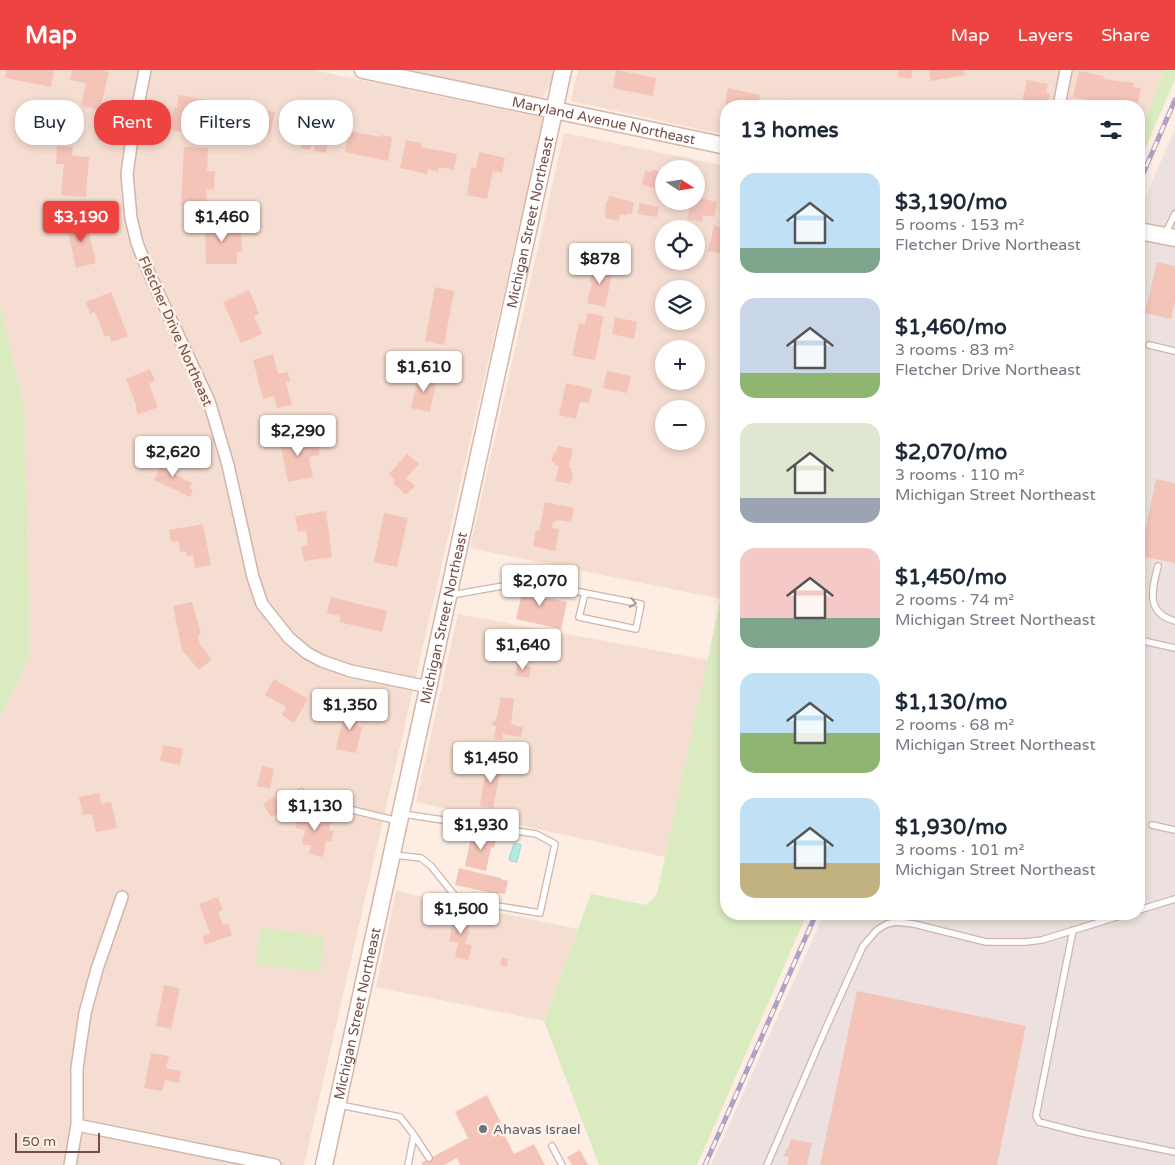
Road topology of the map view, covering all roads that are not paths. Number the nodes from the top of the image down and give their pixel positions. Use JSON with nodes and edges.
{"nodes":[{"id":1,"x":145,"y":70,"type":"edge"},
{"id":2,"x":363,"y":70,"type":"edge"},
{"id":3,"x":563,"y":70,"type":"edge"},
{"id":4,"x":1066,"y":70,"type":"edge"},
{"id":5,"x":1060,"y":100,"type":"edge"},
{"id":6,"x":555,"y":110,"type":"junction"},
{"id":7,"x":720,"y":145,"type":"edge"},
{"id":8,"x":1175,"y":214,"type":"edge"},
{"id":9,"x":1145,"y":232,"type":"edge"},
{"id":10,"x":1170,"y":237,"type":"edge"},
{"id":11,"x":1149,"y":345,"type":"dead end"},
{"id":12,"x":1175,"y":351,"type":"edge"},
{"id":13,"x":1158,"y":566,"type":"dead end"},
{"id":14,"x":544,"y":585,"type":"dead end"},
{"id":15,"x":560,"y":588,"type":"junction"},
{"id":16,"x":585,"y":593,"type":"junction"},
{"id":17,"x":449,"y":596,"type":"junction"},
{"id":18,"x":1175,"y":621,"type":"edge"},
{"id":19,"x":1145,"y":641,"type":"edge"},
{"id":20,"x":1175,"y":648,"type":"edge"},
{"id":21,"x":429,"y":687,"type":"junction"},
{"id":22,"x":301,"y":792,"type":"dead end"},
{"id":23,"x":400,"y":818,"type":"junction"},
{"id":24,"x":1152,"y":825,"type":"dead end"},
{"id":25,"x":1175,"y":830,"type":"edge"},
{"id":26,"x":392,"y":855,"type":"junction"},
{"id":27,"x":122,"y":897,"type":"dead end"},
{"id":28,"x":1175,"y":900,"type":"edge"},
{"id":29,"x":1145,"y":908,"type":"edge"},
{"id":30,"x":1106,"y":920,"type":"edge"},
{"id":31,"x":1074,"y":930,"type":"junction"},
{"id":32,"x":338,"y":1105,"type":"junction"},
{"id":33,"x":77,"y":1125,"type":"junction"},
{"id":34,"x":414,"y":1135,"type":"junction"},
{"id":35,"x":552,"y":1146,"type":"dead end"},
{"id":36,"x":1175,"y":1152,"type":"edge"},
{"id":37,"x":429,"y":1158,"type":"dead end"},
{"id":38,"x":70,"y":1165,"type":"edge"},
{"id":39,"x":275,"y":1165,"type":"edge"},
{"id":40,"x":324,"y":1165,"type":"edge"},
{"id":41,"x":408,"y":1165,"type":"edge"},
{"id":42,"x":562,"y":1165,"type":"edge"},
{"id":43,"x":766,"y":1165,"type":"edge"}],
"edges":[{"from":1,"to":21,"type":"street","name":"Fletcher Drive Northeast"},
{"from":2,"to":6,"type":"main road","name":"Maryland Avenue Northeast"},
{"from":3,"to":6,"type":"main road","name":"Michigan Street Northeast"},
{"from":4,"to":5,"type":"street"},
{"from":6,"to":7,"type":"main road","name":"Maryland Avenue Northeast"},
{"from":6,"to":17,"type":"main road","name":"Michigan Street Northeast"},
{"from":8,"to":10,"type":"lane"},
{"from":9,"to":10,"type":"main road"},
{"from":11,"to":12,"type":"lane"},
{"from":13,"to":18,"type":"lane"},
{"from":14,"to":15,"type":"lane"},
{"from":15,"to":16,"type":"lane"},
{"from":15,"to":17,"type":"lane"},
{"from":16,"to":16,"type":"lane","one_way":true},
{"from":17,"to":21,"type":"main road","name":"Michigan Street Northeast"},
{"from":19,"to":20,"type":"lane"},
{"from":21,"to":23,"type":"main road","name":"Michigan Street Northeast"},
{"from":22,"to":23,"type":"lane"},
{"from":23,"to":26,"type":"main road","name":"Michigan Street Northeast"},
{"from":23,"to":26,"type":"lane"},
{"from":24,"to":25,"type":"lane"},
{"from":26,"to":32,"type":"main road","name":"Michigan Street Northeast"},
{"from":27,"to":33,"type":"street"},
{"from":28,"to":29,"type":"lane"},
{"from":30,"to":31,"type":"lane"},
{"from":31,"to":36,"type":"lane"},
{"from":31,"to":43,"type":"lane"},
{"from":32,"to":34,"type":"lane"},
{"from":32,"to":40,"type":"main road","name":"Michigan Street Northeast"},
{"from":33,"to":38,"type":"street"},
{"from":33,"to":39,"type":"street"},
{"from":34,"to":37,"type":"lane"},
{"from":34,"to":41,"type":"lane"},
{"from":35,"to":42,"type":"lane"}]}
